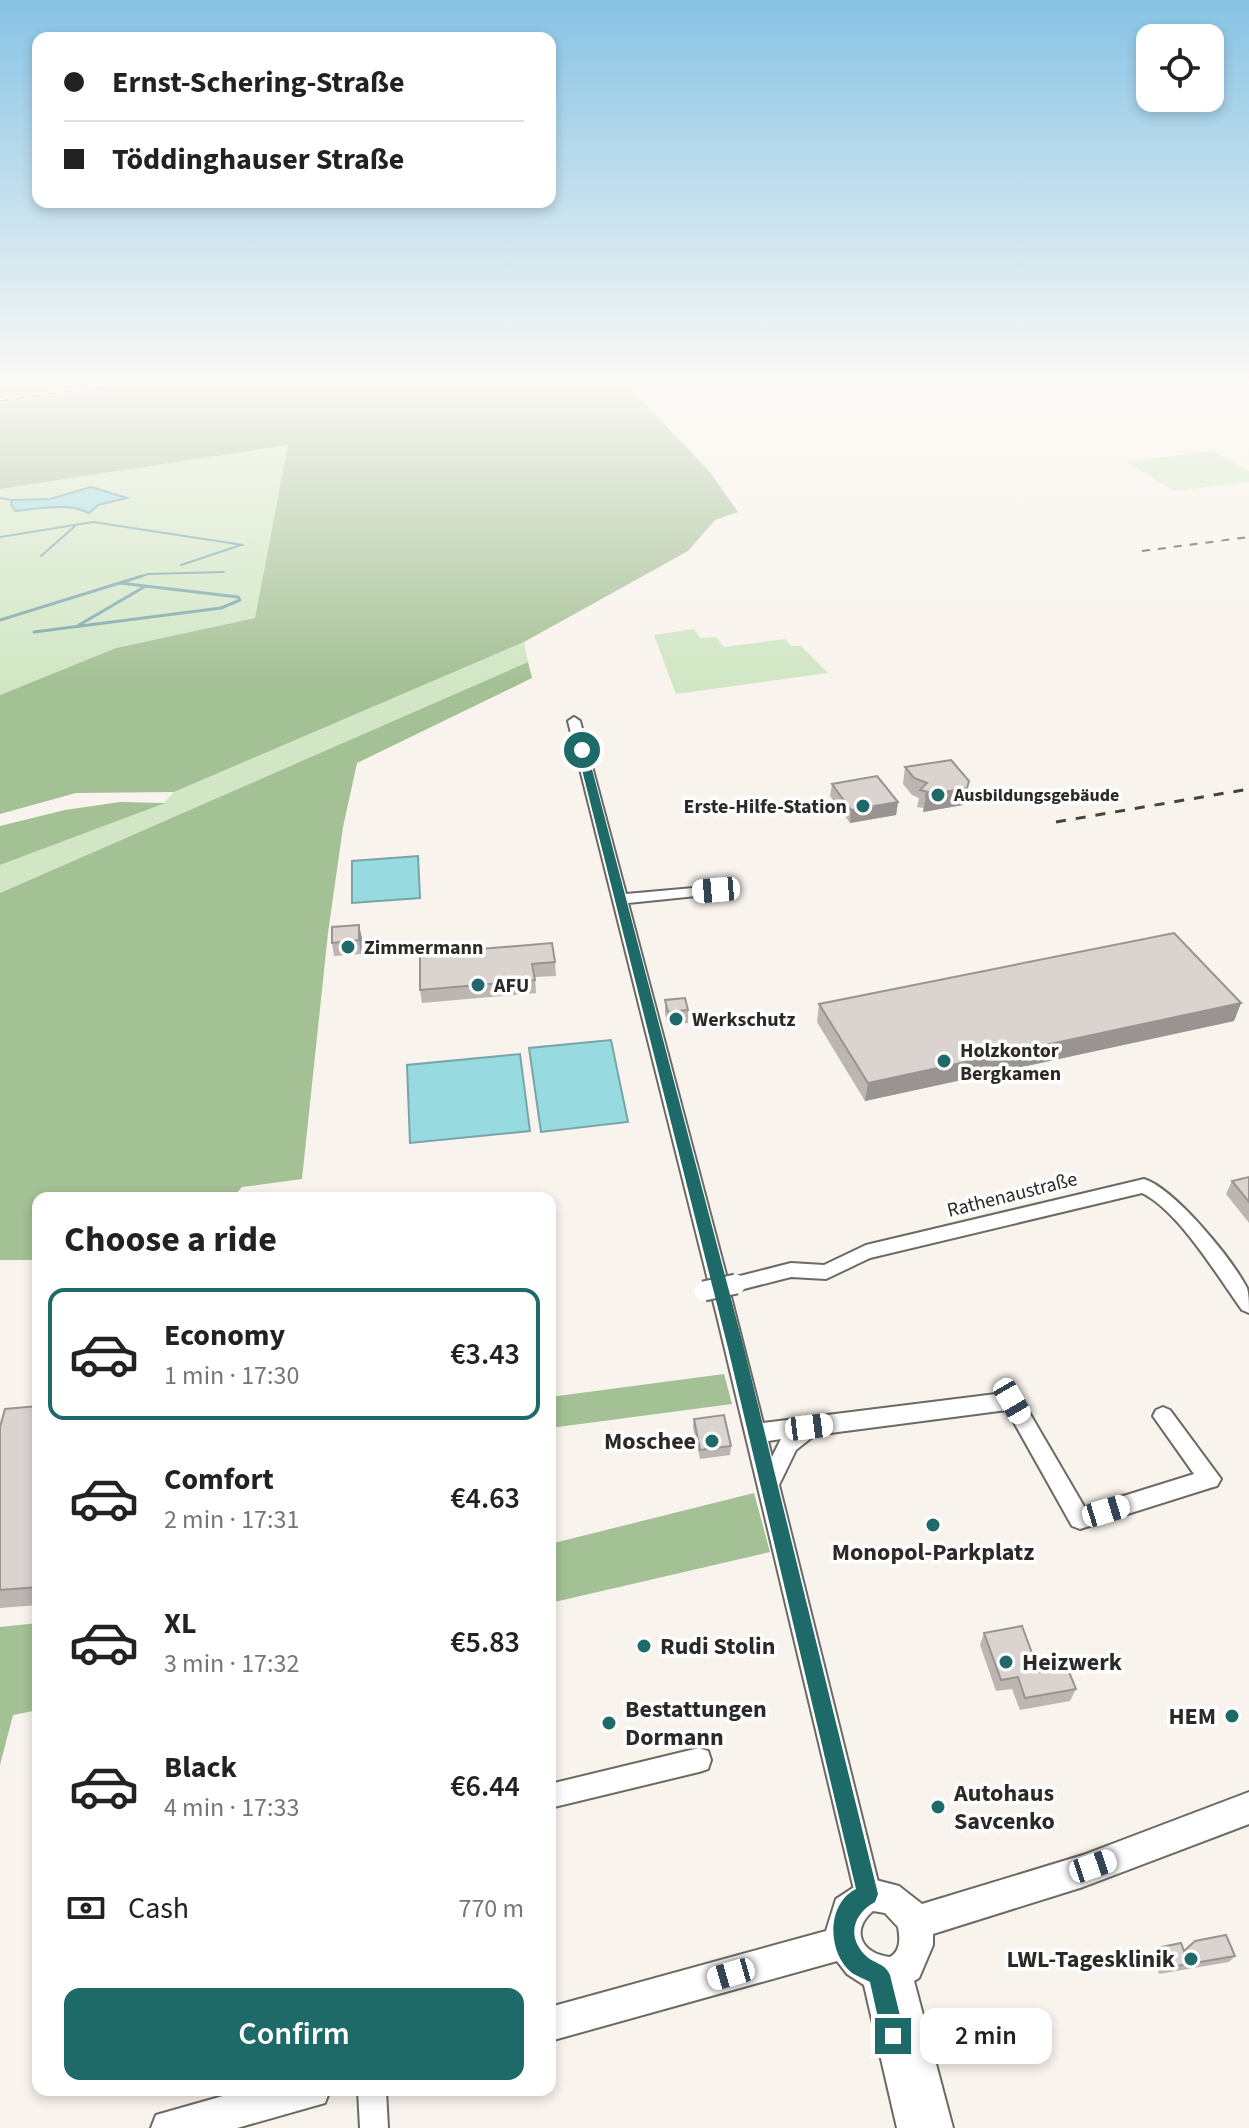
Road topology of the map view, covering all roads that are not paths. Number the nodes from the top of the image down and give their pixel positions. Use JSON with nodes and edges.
{"nodes":[{"id":1,"x":574,"y":721,"type":"dead end"},
{"id":2,"x":716,"y":890,"type":"dead end"},
{"id":3,"x":621,"y":899,"type":"junction"},
{"id":4,"x":698,"y":1293,"type":"dead end"},
{"id":5,"x":1249,"y":1305,"type":"edge"},
{"id":6,"x":1163,"y":1416,"type":"dead end"},
{"id":7,"x":809,"y":1427,"type":"junction"},
{"id":8,"x":757,"y":1433,"type":"junction"},
{"id":9,"x":769,"y":1483,"type":"junction"},
{"id":10,"x":699,"y":1760,"type":"dead end"},
{"id":11,"x":556,"y":1795,"type":"edge"},
{"id":12,"x":1249,"y":1808,"type":"edge"},
{"id":13,"x":868,"y":1894,"type":"junction"},
{"id":14,"x":914,"y":1923,"type":"junction"},
{"id":15,"x":845,"y":1942,"type":"junction"},
{"id":16,"x":887,"y":1974,"type":"junction"},
{"id":17,"x":556,"y":2022,"type":"edge"},
{"id":18,"x":289,"y":2096,"type":"edge"},
{"id":19,"x":372,"y":2096,"type":"edge"},
{"id":20,"x":169,"y":2128,"type":"edge"},
{"id":21,"x":374,"y":2128,"type":"edge"},
{"id":22,"x":915,"y":2128,"type":"edge"},
{"id":23,"x":935,"y":2128,"type":"edge"}],
"edges":[{"from":1,"to":3,"type":"street"},
{"from":2,"to":3,"type":"street"},
{"from":3,"to":8,"type":"street"},
{"from":4,"to":5,"type":"street","name":"Rathenaustraße","bridge":true},
{"from":6,"to":7,"type":"street"},
{"from":7,"to":8,"type":"street"},
{"from":7,"to":9,"type":"street"},
{"from":8,"to":9,"type":"street"},
{"from":9,"to":13,"type":"street"},
{"from":10,"to":11,"type":"street"},
{"from":12,"to":14,"type":"street"},
{"from":13,"to":14,"type":"street"},
{"from":13,"to":15,"type":"street"},
{"from":14,"to":16,"type":"street"},
{"from":15,"to":16,"type":"street"},
{"from":15,"to":17,"type":"street"},
{"from":16,"to":22,"type":"street"},
{"from":16,"to":23,"type":"street"},
{"from":18,"to":20,"type":"street"},
{"from":19,"to":21,"type":"street"}]}
